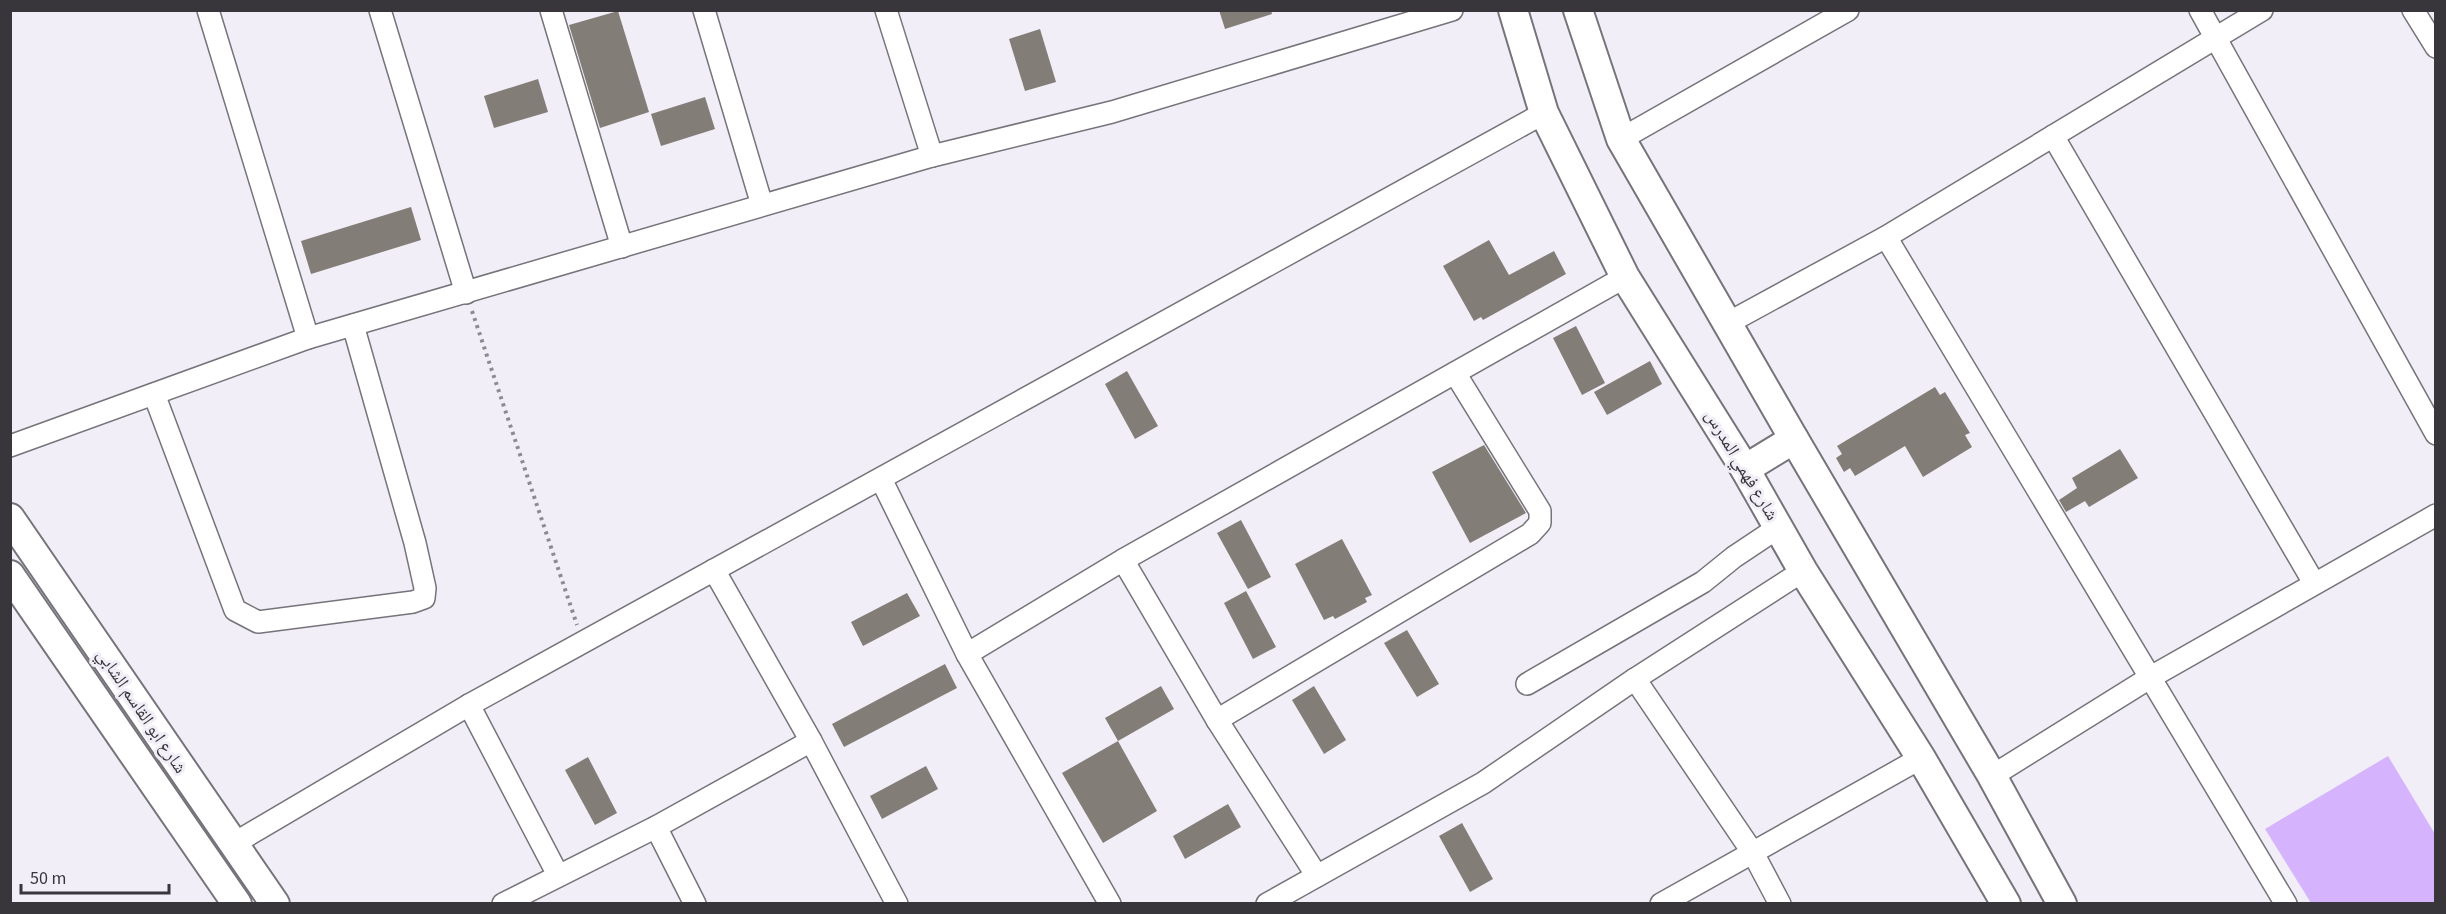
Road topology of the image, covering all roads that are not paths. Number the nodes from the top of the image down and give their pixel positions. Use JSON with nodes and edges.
{"nodes":[{"id":1,"x":208,"y":10,"type":"edge"},
{"id":2,"x":380,"y":10,"type":"edge"},
{"id":3,"x":550,"y":10,"type":"edge"},
{"id":4,"x":704,"y":10,"type":"edge"},
{"id":5,"x":886,"y":10,"type":"edge"},
{"id":6,"x":1452,"y":10,"type":"edge"},
{"id":7,"x":1513,"y":10,"type":"edge"},
{"id":8,"x":1578,"y":10,"type":"edge"},
{"id":9,"x":1848,"y":10,"type":"edge"},
{"id":10,"x":2200,"y":10,"type":"edge"},
{"id":11,"x":2262,"y":10,"type":"edge"},
{"id":12,"x":2413,"y":10,"type":"edge"},
{"id":13,"x":2215,"y":38,"type":"junction"},
{"id":14,"x":2436,"y":47,"type":"edge"},
{"id":15,"x":1544,"y":113,"type":"junction"},
{"id":16,"x":2053,"y":136,"type":"junction"},
{"id":17,"x":1621,"y":139,"type":"junction"},
{"id":18,"x":932,"y":156,"type":"junction"},
{"id":19,"x":762,"y":205,"type":"junction"},
{"id":20,"x":1886,"y":237,"type":"junction"},
{"id":21,"x":622,"y":247,"type":"junction"},
{"id":22,"x":1625,"y":278,"type":"junction"},
{"id":23,"x":466,"y":293,"type":"junction"},
{"id":24,"x":1728,"y":323,"type":"junction"},
{"id":25,"x":353,"y":325,"type":"junction"},
{"id":26,"x":308,"y":338,"type":"junction"},
{"id":27,"x":1455,"y":373,"type":"junction"},
{"id":28,"x":154,"y":394,"type":"junction"},
{"id":29,"x":2436,"y":435,"type":"edge"},
{"id":30,"x":1794,"y":440,"type":"junction"},
{"id":31,"x":10,"y":446,"type":"edge"},
{"id":32,"x":1745,"y":469,"type":"junction"},
{"id":33,"x":881,"y":479,"type":"junction"},
{"id":34,"x":2436,"y":515,"type":"edge"},
{"id":35,"x":10,"y":518,"type":"edge"},
{"id":36,"x":1779,"y":527,"type":"junction"},
{"id":37,"x":1123,"y":560,"type":"junction"},
{"id":38,"x":714,"y":570,"type":"junction"},
{"id":39,"x":1803,"y":571,"type":"junction"},
{"id":40,"x":10,"y":575,"type":"edge"},
{"id":41,"x":2314,"y":583,"type":"junction"},
{"id":42,"x":85,"y":627,"type":"junction"},
{"id":43,"x":59,"y":645,"type":"junction"},
{"id":44,"x":967,"y":654,"type":"junction"},
{"id":45,"x":2151,"y":676,"type":"junction"},
{"id":46,"x":1635,"y":680,"type":"junction"},
{"id":47,"x":1527,"y":684,"type":"dead end"},
{"id":48,"x":469,"y":705,"type":"junction"},
{"id":49,"x":1217,"y":720,"type":"junction"},
{"id":50,"x":812,"y":741,"type":"junction"},
{"id":51,"x":1921,"y":758,"type":"junction"},
{"id":52,"x":1992,"y":776,"type":"junction"},
{"id":53,"x":656,"y":827,"type":"junction"},
{"id":54,"x":233,"y":844,"type":"junction"},
{"id":55,"x":1753,"y":853,"type":"junction"},
{"id":56,"x":558,"y":875,"type":"junction"},
{"id":57,"x":1317,"y":876,"type":"junction"},
{"id":58,"x":237,"y":903,"type":"edge"},
{"id":59,"x":276,"y":903,"type":"edge"},
{"id":60,"x":503,"y":903,"type":"edge"},
{"id":61,"x":695,"y":903,"type":"edge"},
{"id":62,"x":897,"y":903,"type":"edge"},
{"id":63,"x":1110,"y":903,"type":"edge"},
{"id":64,"x":1267,"y":903,"type":"edge"},
{"id":65,"x":1661,"y":903,"type":"edge"},
{"id":66,"x":1780,"y":903,"type":"edge"},
{"id":67,"x":2006,"y":903,"type":"edge"},
{"id":68,"x":2062,"y":903,"type":"edge"},
{"id":69,"x":2286,"y":903,"type":"edge"}],
"edges":[{"from":1,"to":26,"type":"street"},
{"from":2,"to":23,"type":"street"},
{"from":3,"to":21,"type":"street"},
{"from":4,"to":19,"type":"street"},
{"from":5,"to":18,"type":"street"},
{"from":6,"to":18,"type":"street"},
{"from":7,"to":15,"type":"street","name":"شارع فهمي المدرس"},
{"from":8,"to":17,"type":"street"},
{"from":9,"to":17,"type":"street"},
{"from":10,"to":13,"type":"street"},
{"from":11,"to":13,"type":"street"},
{"from":12,"to":14,"type":"street"},
{"from":13,"to":16,"type":"street"},
{"from":13,"to":29,"type":"street"},
{"from":15,"to":22,"type":"street","name":"شارع فهمي المدرس"},
{"from":15,"to":33,"type":"street"},
{"from":16,"to":20,"type":"street"},
{"from":16,"to":41,"type":"street"},
{"from":17,"to":24,"type":"street"},
{"from":18,"to":19,"type":"street"},
{"from":19,"to":21,"type":"street"},
{"from":20,"to":24,"type":"street"},
{"from":20,"to":45,"type":"street"},
{"from":21,"to":23,"type":"street"},
{"from":22,"to":27,"type":"street"},
{"from":22,"to":32,"type":"street","name":"شارع فهمي المدرس"},
{"from":23,"to":25,"type":"street"},
{"from":24,"to":30,"type":"street"},
{"from":25,"to":26,"type":"street"},
{"from":25,"to":28,"type":"street"},
{"from":26,"to":28,"type":"street"},
{"from":27,"to":37,"type":"street"},
{"from":27,"to":49,"type":"street"},
{"from":28,"to":31,"type":"street"},
{"from":30,"to":32,"type":"street"},
{"from":30,"to":52,"type":"street"},
{"from":32,"to":36,"type":"street","name":"شارع فهمي المدرس"},
{"from":33,"to":38,"type":"street"},
{"from":33,"to":44,"type":"street"},
{"from":34,"to":41,"type":"street"},
{"from":35,"to":42,"type":"street","name":"شارع ابو القاسم الشابي"},
{"from":36,"to":39,"type":"street","name":"شارع فهمي المدرس"},
{"from":36,"to":47,"type":"street"},
{"from":37,"to":44,"type":"street"},
{"from":37,"to":49,"type":"street"},
{"from":38,"to":48,"type":"street"},
{"from":38,"to":50,"type":"street"},
{"from":39,"to":46,"type":"street"},
{"from":39,"to":51,"type":"street","name":"شارع فهمي المدرس"},
{"from":40,"to":43,"type":"street","name":"شارع ابو القاسم الشابي"},
{"from":41,"to":45,"type":"street"},
{"from":42,"to":43,"type":"street"},
{"from":42,"to":54,"type":"street","name":"شارع ابو القاسم الشابي"},
{"from":43,"to":58,"type":"street","name":"شارع ابو القاسم الشابي"},
{"from":44,"to":63,"type":"street"},
{"from":45,"to":52,"type":"street"},
{"from":45,"to":69,"type":"street"},
{"from":46,"to":55,"type":"street"},
{"from":46,"to":57,"type":"street"},
{"from":48,"to":54,"type":"street"},
{"from":48,"to":56,"type":"street"},
{"from":49,"to":57,"type":"street"},
{"from":50,"to":53,"type":"street"},
{"from":50,"to":62,"type":"street"},
{"from":51,"to":55,"type":"street"},
{"from":51,"to":67,"type":"street","name":"شارع فهمي المدرس"},
{"from":52,"to":68,"type":"street"},
{"from":53,"to":56,"type":"street"},
{"from":53,"to":61,"type":"street"},
{"from":54,"to":59,"type":"street","name":"شارع ابو القاسم الشابي"},
{"from":55,"to":65,"type":"street"},
{"from":55,"to":66,"type":"street"},
{"from":56,"to":60,"type":"street"},
{"from":57,"to":64,"type":"street"}]}
